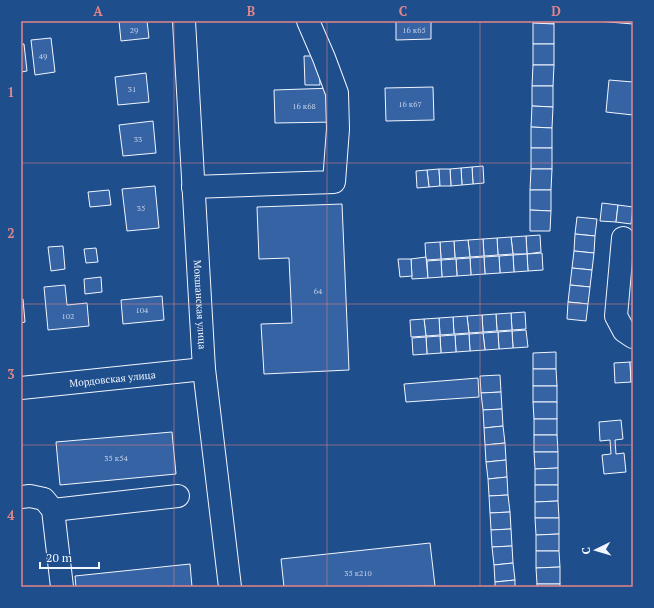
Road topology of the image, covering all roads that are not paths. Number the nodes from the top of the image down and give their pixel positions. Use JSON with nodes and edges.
{"nodes":[{"id":1,"x":184,"y":21,"type":"edge"},
{"id":2,"x":308,"y":21,"type":"edge"},
{"id":3,"x":193,"y":187,"type":"junction"},
{"id":4,"x":623,"y":238,"type":"dead end"},
{"id":5,"x":633,"y":338,"type":"edge"},
{"id":6,"x":204,"y":369,"type":"junction"},
{"id":7,"x":21,"y":388,"type":"edge"},
{"id":8,"x":178,"y":496,"type":"dead end"},
{"id":9,"x":21,"y":497,"type":"edge"},
{"id":10,"x":53,"y":510,"type":"junction"},
{"id":11,"x":62,"y":587,"type":"edge"},
{"id":12,"x":230,"y":587,"type":"edge"}],
"edges":[{"from":1,"to":3,"type":"street","name":"Мокшанская улица"},
{"from":2,"to":3,"type":"street"},
{"from":3,"to":6,"type":"street","name":"Мокшанская улица"},
{"from":4,"to":5,"type":"street"},
{"from":6,"to":7,"type":"street","name":"Мордовская улица"},
{"from":6,"to":12,"type":"street","name":"Мокшанская улица"},
{"from":8,"to":10,"type":"street"},
{"from":9,"to":10,"type":"street"},
{"from":10,"to":11,"type":"street"}]}
